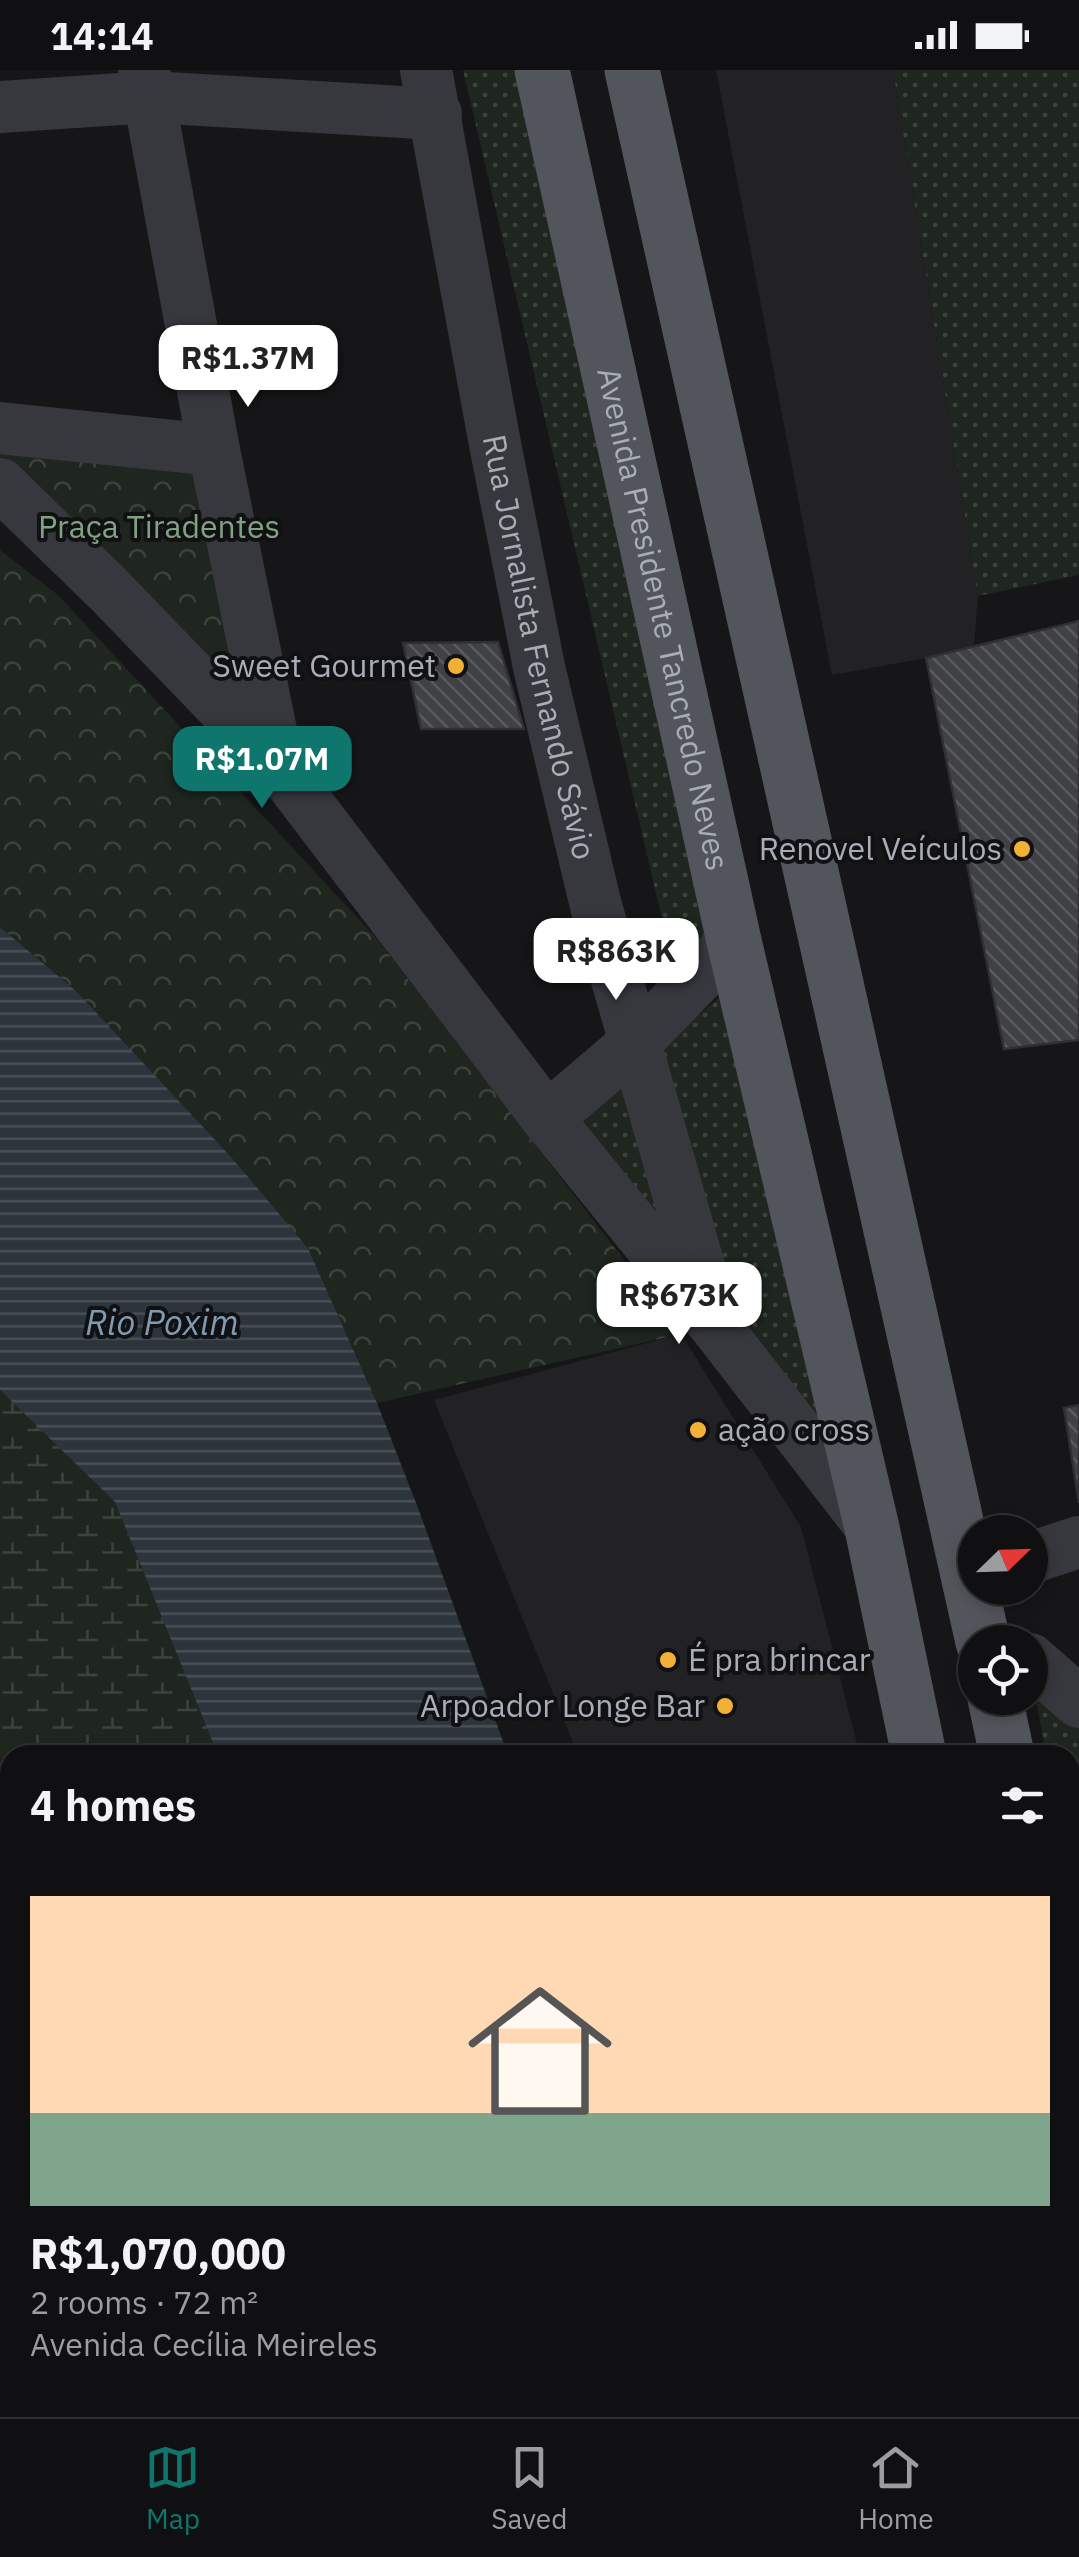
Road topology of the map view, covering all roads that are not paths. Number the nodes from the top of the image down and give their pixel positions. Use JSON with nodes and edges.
{"nodes":[{"id":1,"x":542,"y":70,"type":"edge"},
{"id":2,"x":632,"y":70,"type":"edge"},
{"id":3,"x":147,"y":84,"type":"edge"},
{"id":4,"x":431,"y":92,"type":"edge"},
{"id":5,"x":0,"y":106,"type":"edge"},
{"id":6,"x":0,"y":428,"type":"edge"},
{"id":7,"x":214,"y":450,"type":"junction"},
{"id":8,"x":0,"y":484,"type":"edge"},
{"id":9,"x":278,"y":765,"type":"junction"},
{"id":10,"x":734,"y":941,"type":"junction"},
{"id":11,"x":635,"y":1043,"type":"junction"},
{"id":12,"x":547,"y":1118,"type":"junction"},
{"id":13,"x":717,"y":1328,"type":"junction"},
{"id":14,"x":872,"y":1528,"type":"junction"},
{"id":15,"x":1079,"y":1542,"type":"edge"},
{"id":16,"x":1048,"y":1552,"type":"edge"},
{"id":17,"x":983,"y":1610,"type":"edge"},
{"id":18,"x":1048,"y":1675,"type":"edge"},
{"id":19,"x":1079,"y":1702,"type":"edge"},
{"id":20,"x":999,"y":1715,"type":"edge"},
{"id":21,"x":917,"y":1745,"type":"edge"},
{"id":22,"x":1005,"y":1745,"type":"edge"}],
"edges":[{"from":1,"to":10,"type":"main road","name":"Avenida Presidente Tancredo Neves"},
{"from":2,"to":17,"type":"main road"},
{"from":3,"to":4,"type":"street"},
{"from":3,"to":5,"type":"street"},
{"from":3,"to":7,"type":"street"},
{"from":4,"to":11,"type":"street","name":"Rua Jornalista Fernando Sávio"},
{"from":6,"to":7,"type":"street"},
{"from":7,"to":9,"type":"street"},
{"from":8,"to":9,"type":"street"},
{"from":9,"to":12,"type":"street"},
{"from":10,"to":11,"type":"street"},
{"from":10,"to":14,"type":"main road","name":"Avenida Presidente Tancredo Neves"},
{"from":11,"to":12,"type":"street"},
{"from":11,"to":13,"type":"street","name":"Rua Jornalista Fernando Sávio"},
{"from":12,"to":13,"type":"street"},
{"from":13,"to":14,"type":"street"},
{"from":14,"to":21,"type":"main road","name":"Avenida Presidente Tancredo Neves"},
{"from":15,"to":16,"type":"street"},
{"from":18,"to":19,"type":"street"},
{"from":20,"to":22,"type":"main road"}]}
